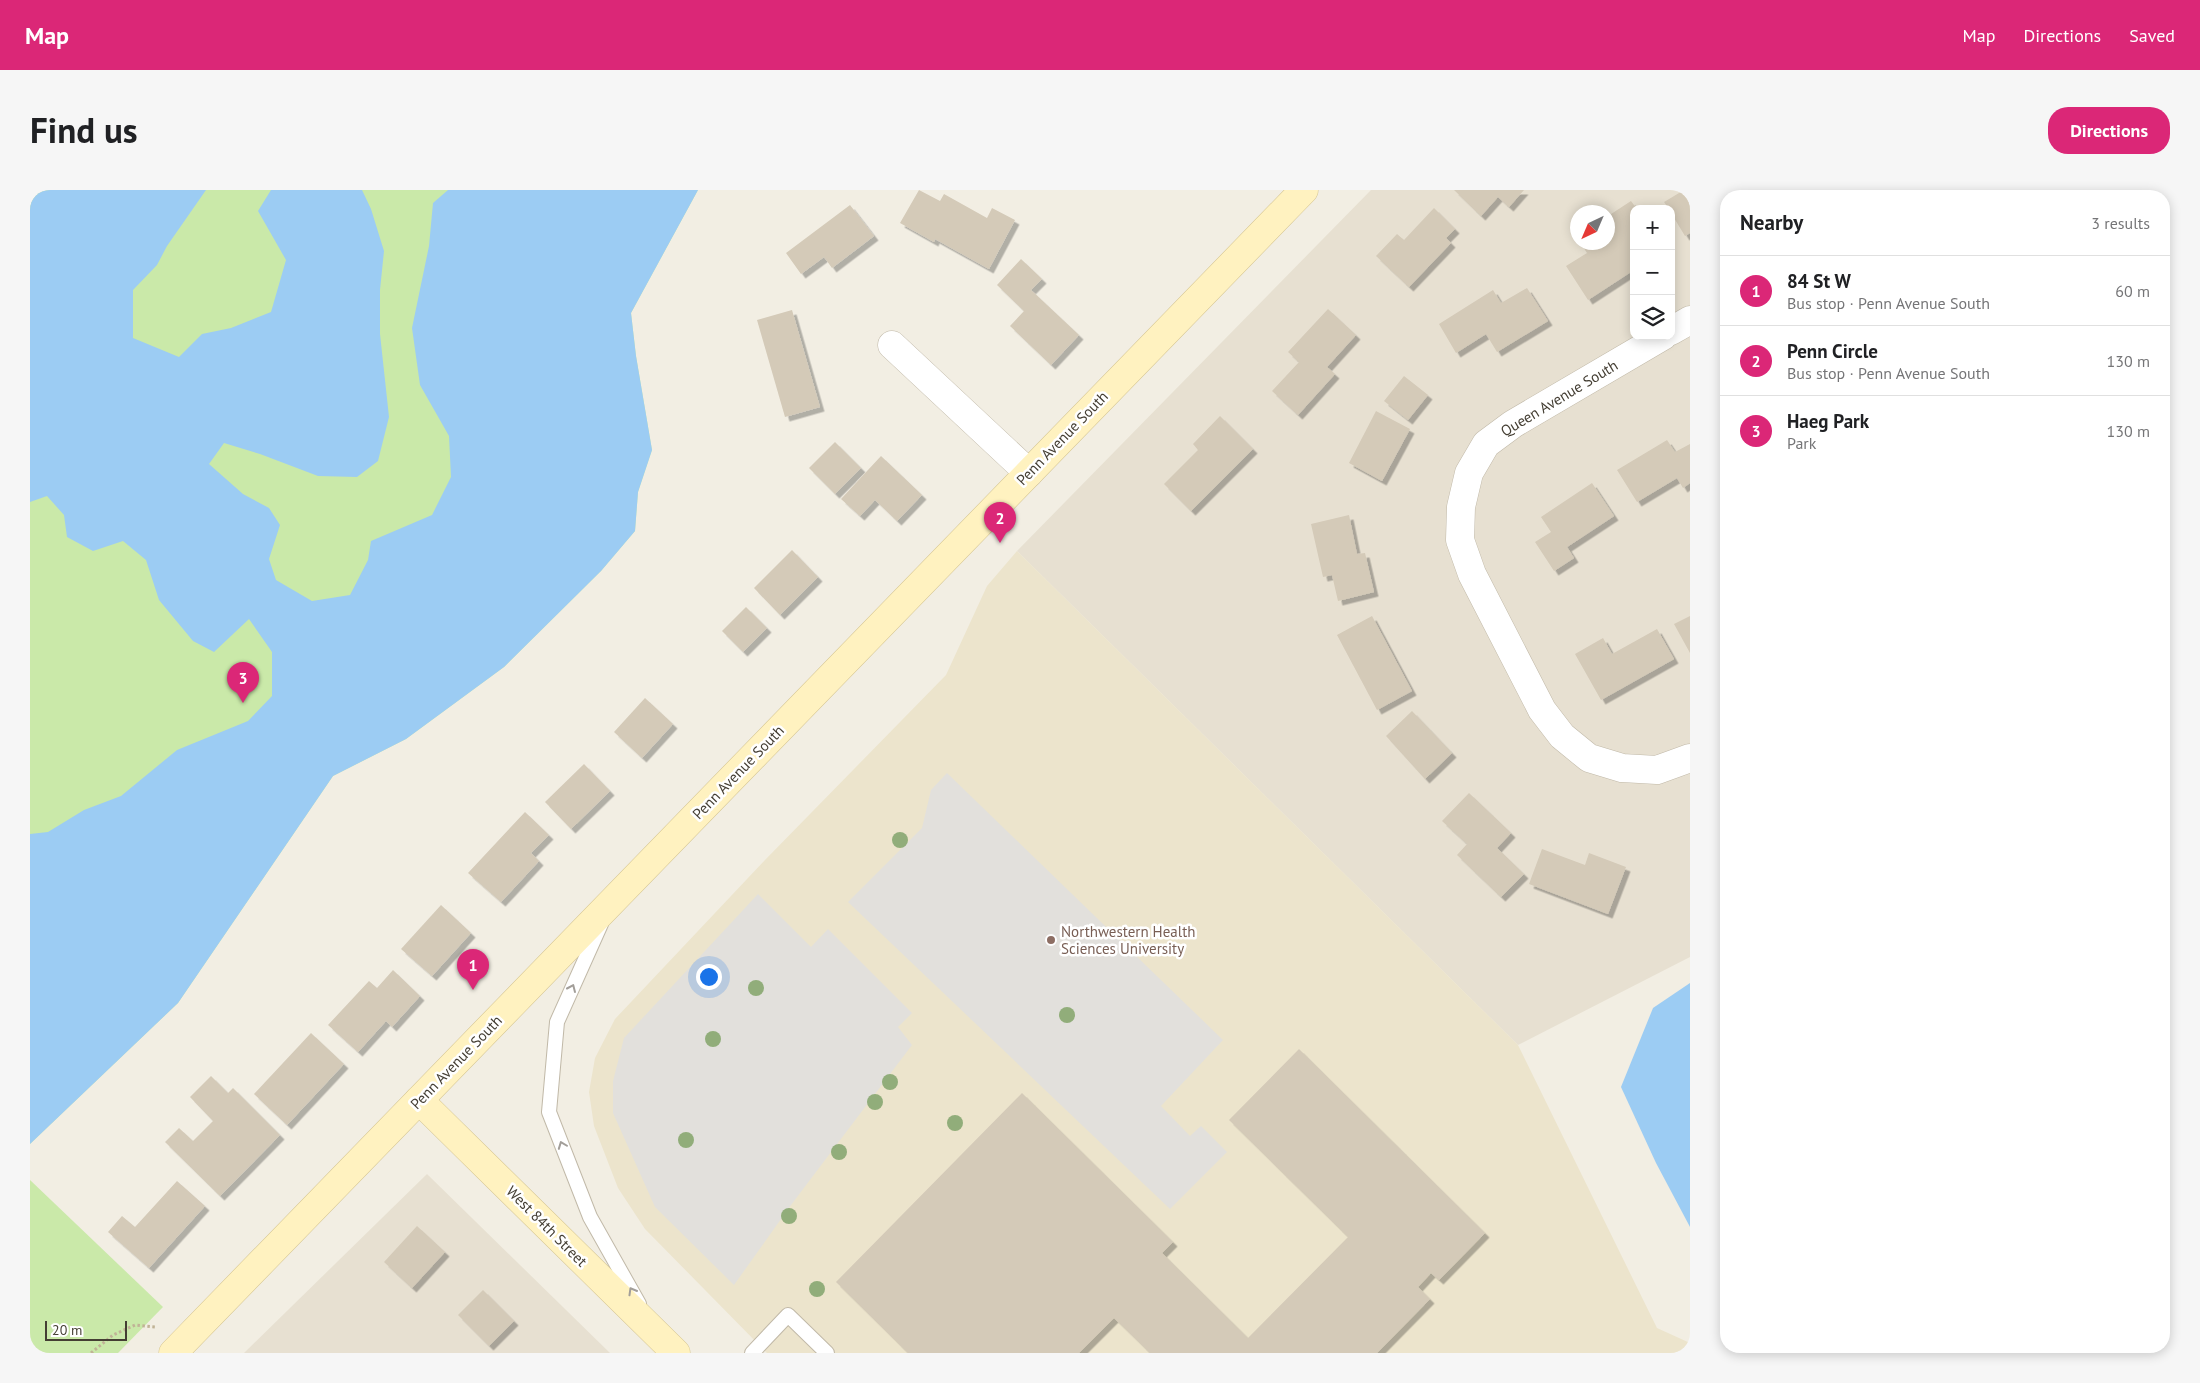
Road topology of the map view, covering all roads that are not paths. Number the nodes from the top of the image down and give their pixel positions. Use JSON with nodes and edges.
{"nodes":[{"id":1,"x":1304,"y":190,"type":"edge"},
{"id":2,"x":1690,"y":320,"type":"edge"},
{"id":3,"x":1675,"y":329,"type":"edge"},
{"id":4,"x":1656,"y":340,"type":"edge"},
{"id":5,"x":892,"y":345,"type":"dead end"},
{"id":6,"x":1029,"y":473,"type":"junction"},
{"id":7,"x":1690,"y":758,"type":"edge"},
{"id":8,"x":610,"y":903,"type":"junction"},
{"id":9,"x":419,"y":1100,"type":"junction"},
{"id":10,"x":656,"y":1333,"type":"junction"},
{"id":11,"x":173,"y":1353,"type":"edge"},
{"id":12,"x":676,"y":1353,"type":"edge"},
{"id":13,"x":752,"y":1353,"type":"edge"},
{"id":14,"x":827,"y":1353,"type":"edge"}],
"edges":[{"from":1,"to":6,"type":"main road","name":"Penn Avenue South"},
{"from":2,"to":3,"type":"street"},
{"from":4,"to":7,"type":"street","name":"Queen Avenue South"},
{"from":5,"to":6,"type":"street"},
{"from":6,"to":8,"type":"main road","name":"Penn Avenue South"},
{"from":8,"to":9,"type":"main road","name":"Penn Avenue South"},
{"from":10,"to":8,"type":"lane","one_way":true},
{"from":9,"to":10,"type":"main road","name":"West 84th Street"},
{"from":9,"to":11,"type":"main road","name":"Penn Avenue South"},
{"from":10,"to":12,"type":"main road","name":"West 84th Street"},
{"from":13,"to":14,"type":"lane"}]}
